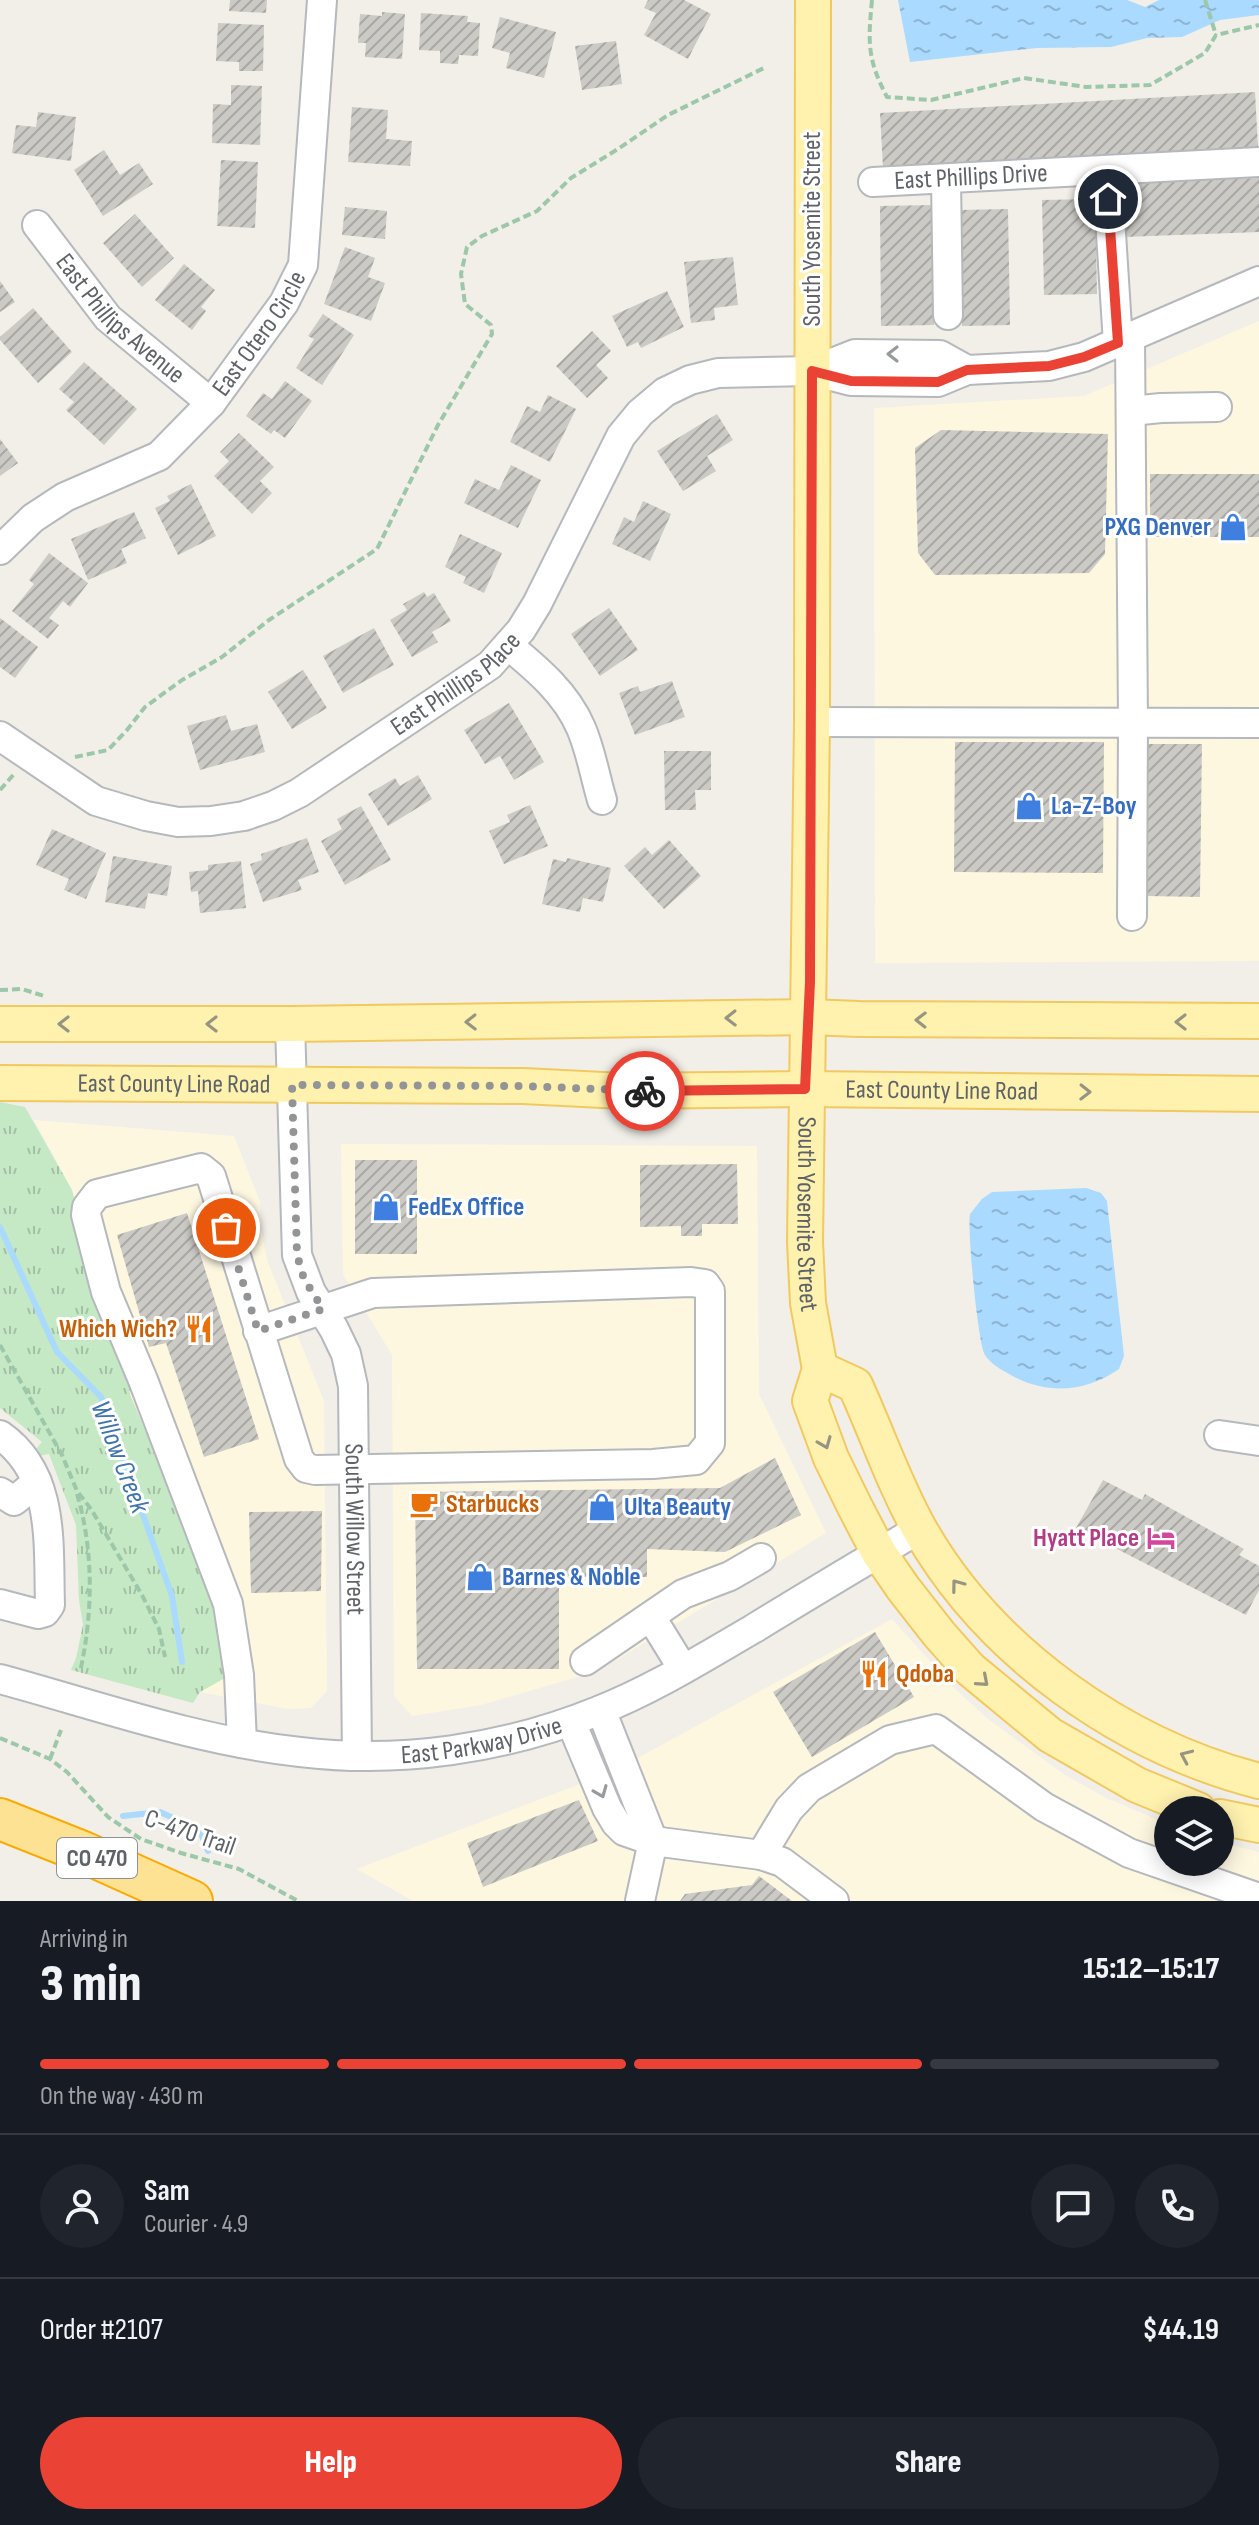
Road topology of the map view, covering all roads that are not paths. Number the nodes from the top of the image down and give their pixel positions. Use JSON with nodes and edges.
{"nodes":[{"id":1,"x":322,"y":0,"type":"edge"},
{"id":2,"x":813,"y":0,"type":"edge"},
{"id":3,"x":1259,"y":162,"type":"edge"},
{"id":4,"x":1107,"y":171,"type":"junction"},
{"id":5,"x":946,"y":179,"type":"junction"},
{"id":6,"x":873,"y":182,"type":"dead end"},
{"id":7,"x":37,"y":225,"type":"dead end"},
{"id":8,"x":1259,"y":281,"type":"edge"},
{"id":9,"x":948,"y":315,"type":"dead end"},
{"id":10,"x":1124,"y":340,"type":"junction"},
{"id":11,"x":812,"y":371,"type":"junction"},
{"id":12,"x":211,"y":403,"type":"junction"},
{"id":13,"x":1217,"y":407,"type":"dead end"},
{"id":14,"x":1131,"y":411,"type":"junction"},
{"id":15,"x":0,"y":550,"type":"edge"},
{"id":16,"x":508,"y":645,"type":"junction"},
{"id":17,"x":812,"y":722,"type":"junction"},
{"id":18,"x":1133,"y":723,"type":"junction"},
{"id":19,"x":1259,"y":723,"type":"edge"},
{"id":20,"x":0,"y":736,"type":"edge"},
{"id":21,"x":602,"y":800,"type":"dead end"},
{"id":22,"x":1132,"y":916,"type":"dead end"},
{"id":23,"x":809,"y":1017,"type":"junction"},
{"id":24,"x":1259,"y":1021,"type":"edge"},
{"id":25,"x":0,"y":1024,"type":"edge"},
{"id":26,"x":290,"y":1024,"type":"junction"},
{"id":27,"x":0,"y":1083,"type":"edge"},
{"id":28,"x":292,"y":1085,"type":"junction"},
{"id":29,"x":805,"y":1089,"type":"junction"},
{"id":30,"x":1259,"y":1094,"type":"edge"},
{"id":31,"x":323,"y":1309,"type":"junction"},
{"id":32,"x":258,"y":1331,"type":"junction"},
{"id":33,"x":820,"y":1369,"type":"junction"},
{"id":34,"x":0,"y":1435,"type":"edge"},
{"id":35,"x":1219,"y":1435,"type":"dead end"},
{"id":36,"x":1259,"y":1441,"type":"edge"},
{"id":37,"x":354,"y":1469,"type":"junction"},
{"id":38,"x":37,"y":1482,"type":"junction"},
{"id":39,"x":0,"y":1492,"type":"edge"},
{"id":40,"x":919,"y":1529,"type":"junction"},
{"id":41,"x":879,"y":1553,"type":"junction"},
{"id":42,"x":761,"y":1558,"type":"dead end"},
{"id":43,"x":0,"y":1604,"type":"edge"},
{"id":44,"x":651,"y":1617,"type":"junction"},
{"id":45,"x":585,"y":1661,"type":"dead end"},
{"id":46,"x":683,"y":1669,"type":"junction"},
{"id":47,"x":0,"y":1679,"type":"edge"},
{"id":48,"x":601,"y":1710,"type":"junction"},
{"id":49,"x":571,"y":1722,"type":"junction"},
{"id":50,"x":242,"y":1743,"type":"junction"},
{"id":51,"x":357,"y":1756,"type":"junction"},
{"id":52,"x":1259,"y":1781,"type":"edge"},
{"id":53,"x":1164,"y":1796,"type":"edge"},
{"id":54,"x":0,"y":1819,"type":"edge"},
{"id":55,"x":1234,"y":1820,"type":"edge"},
{"id":56,"x":1259,"y":1825,"type":"edge"},
{"id":57,"x":653,"y":1841,"type":"junction"},
{"id":58,"x":761,"y":1855,"type":"junction"},
{"id":59,"x":1259,"y":1898,"type":"edge"},
{"id":60,"x":192,"y":1901,"type":"edge"},
{"id":61,"x":640,"y":1901,"type":"edge"},
{"id":62,"x":834,"y":1901,"type":"edge"}],
"edges":[{"from":1,"to":12,"type":"street","name":"East Otero Circle"},
{"from":2,"to":11,"type":"main road","name":"South Yosemite Street"},
{"from":3,"to":4,"type":"street","name":"East Phillips Drive"},
{"from":4,"to":5,"type":"street","name":"East Phillips Drive"},
{"from":4,"to":10,"type":"street"},
{"from":5,"to":6,"type":"street","name":"East Phillips Drive"},
{"from":5,"to":9,"type":"street"},
{"from":7,"to":12,"type":"street","name":"East Phillips Avenue"},
{"from":8,"to":10,"type":"street","name":"East Phillips Place"},
{"from":10,"to":11,"type":"street","name":"East Phillips Place"},
{"from":10,"to":14,"type":"street"},
{"from":11,"to":16,"type":"street","name":"East Phillips Place"},
{"from":11,"to":17,"type":"main road","name":"South Yosemite Street"},
{"from":12,"to":15,"type":"street","name":"East Otero Circle"},
{"from":13,"to":14,"type":"street"},
{"from":14,"to":18,"type":"street"},
{"from":16,"to":20,"type":"street","name":"East Phillips Place"},
{"from":16,"to":21,"type":"street"},
{"from":17,"to":18,"type":"street"},
{"from":17,"to":23,"type":"main road","name":"South Yosemite Street"},
{"from":18,"to":19,"type":"street"},
{"from":18,"to":22,"type":"street"},
{"from":24,"to":23,"type":"main road","one_way":true},
{"from":23,"to":26,"type":"main road","one_way":true},
{"from":23,"to":29,"type":"main road","name":"South Yosemite Street"},
{"from":26,"to":25,"type":"main road","one_way":true},
{"from":26,"to":28,"type":"street","name":"South Willow Street"},
{"from":27,"to":28,"type":"main road","name":"East County Line Road"},
{"from":28,"to":29,"type":"main road","name":"East County Line Road"},
{"from":28,"to":31,"type":"street","name":"South Willow Street"},
{"from":29,"to":30,"type":"main road","name":"East County Line Road","one_way":true},
{"from":29,"to":33,"type":"main road","name":"South Yosemite Street"},
{"from":31,"to":32,"type":"street"},
{"from":31,"to":37,"type":"street","name":"South Willow Street"},
{"from":31,"to":37,"type":"street"},
{"from":32,"to":37,"type":"street"},
{"from":32,"to":50,"type":"street"},
{"from":33,"to":40,"type":"main road"},
{"from":33,"to":41,"type":"main road","name":"South Yosemite Street","one_way":true},
{"from":34,"to":38,"type":"street"},
{"from":35,"to":36,"type":"street"},
{"from":37,"to":51,"type":"street","name":"South Willow Street"},
{"from":38,"to":39,"type":"street"},
{"from":38,"to":43,"type":"street"},
{"from":40,"to":41,"type":"street","name":"East Parkway Drive"},
{"from":52,"to":40,"type":"main road","one_way":true},
{"from":41,"to":46,"type":"street","name":"East Parkway Drive"},
{"from":41,"to":53,"type":"main road","name":"South Yosemite Street","one_way":true},
{"from":42,"to":44,"type":"street"},
{"from":44,"to":45,"type":"street"},
{"from":44,"to":46,"type":"street"},
{"from":46,"to":48,"type":"street","name":"East Parkway Drive"},
{"from":47,"to":50,"type":"street","name":"East Parkway Drive"},
{"from":48,"to":49,"type":"street","name":"East Parkway Drive"},
{"from":48,"to":57,"type":"street"},
{"from":49,"to":51,"type":"street","name":"East Parkway Drive"},
{"from":49,"to":57,"type":"street","one_way":true},
{"from":50,"to":51,"type":"street","name":"East Parkway Drive"},
{"from":54,"to":60,"type":"highway","number":"CO 470"},
{"from":55,"to":56,"type":"main road"},
{"from":57,"to":58,"type":"street"},
{"from":57,"to":61,"type":"street"},
{"from":58,"to":59,"type":"street"},
{"from":58,"to":62,"type":"street"}]}
